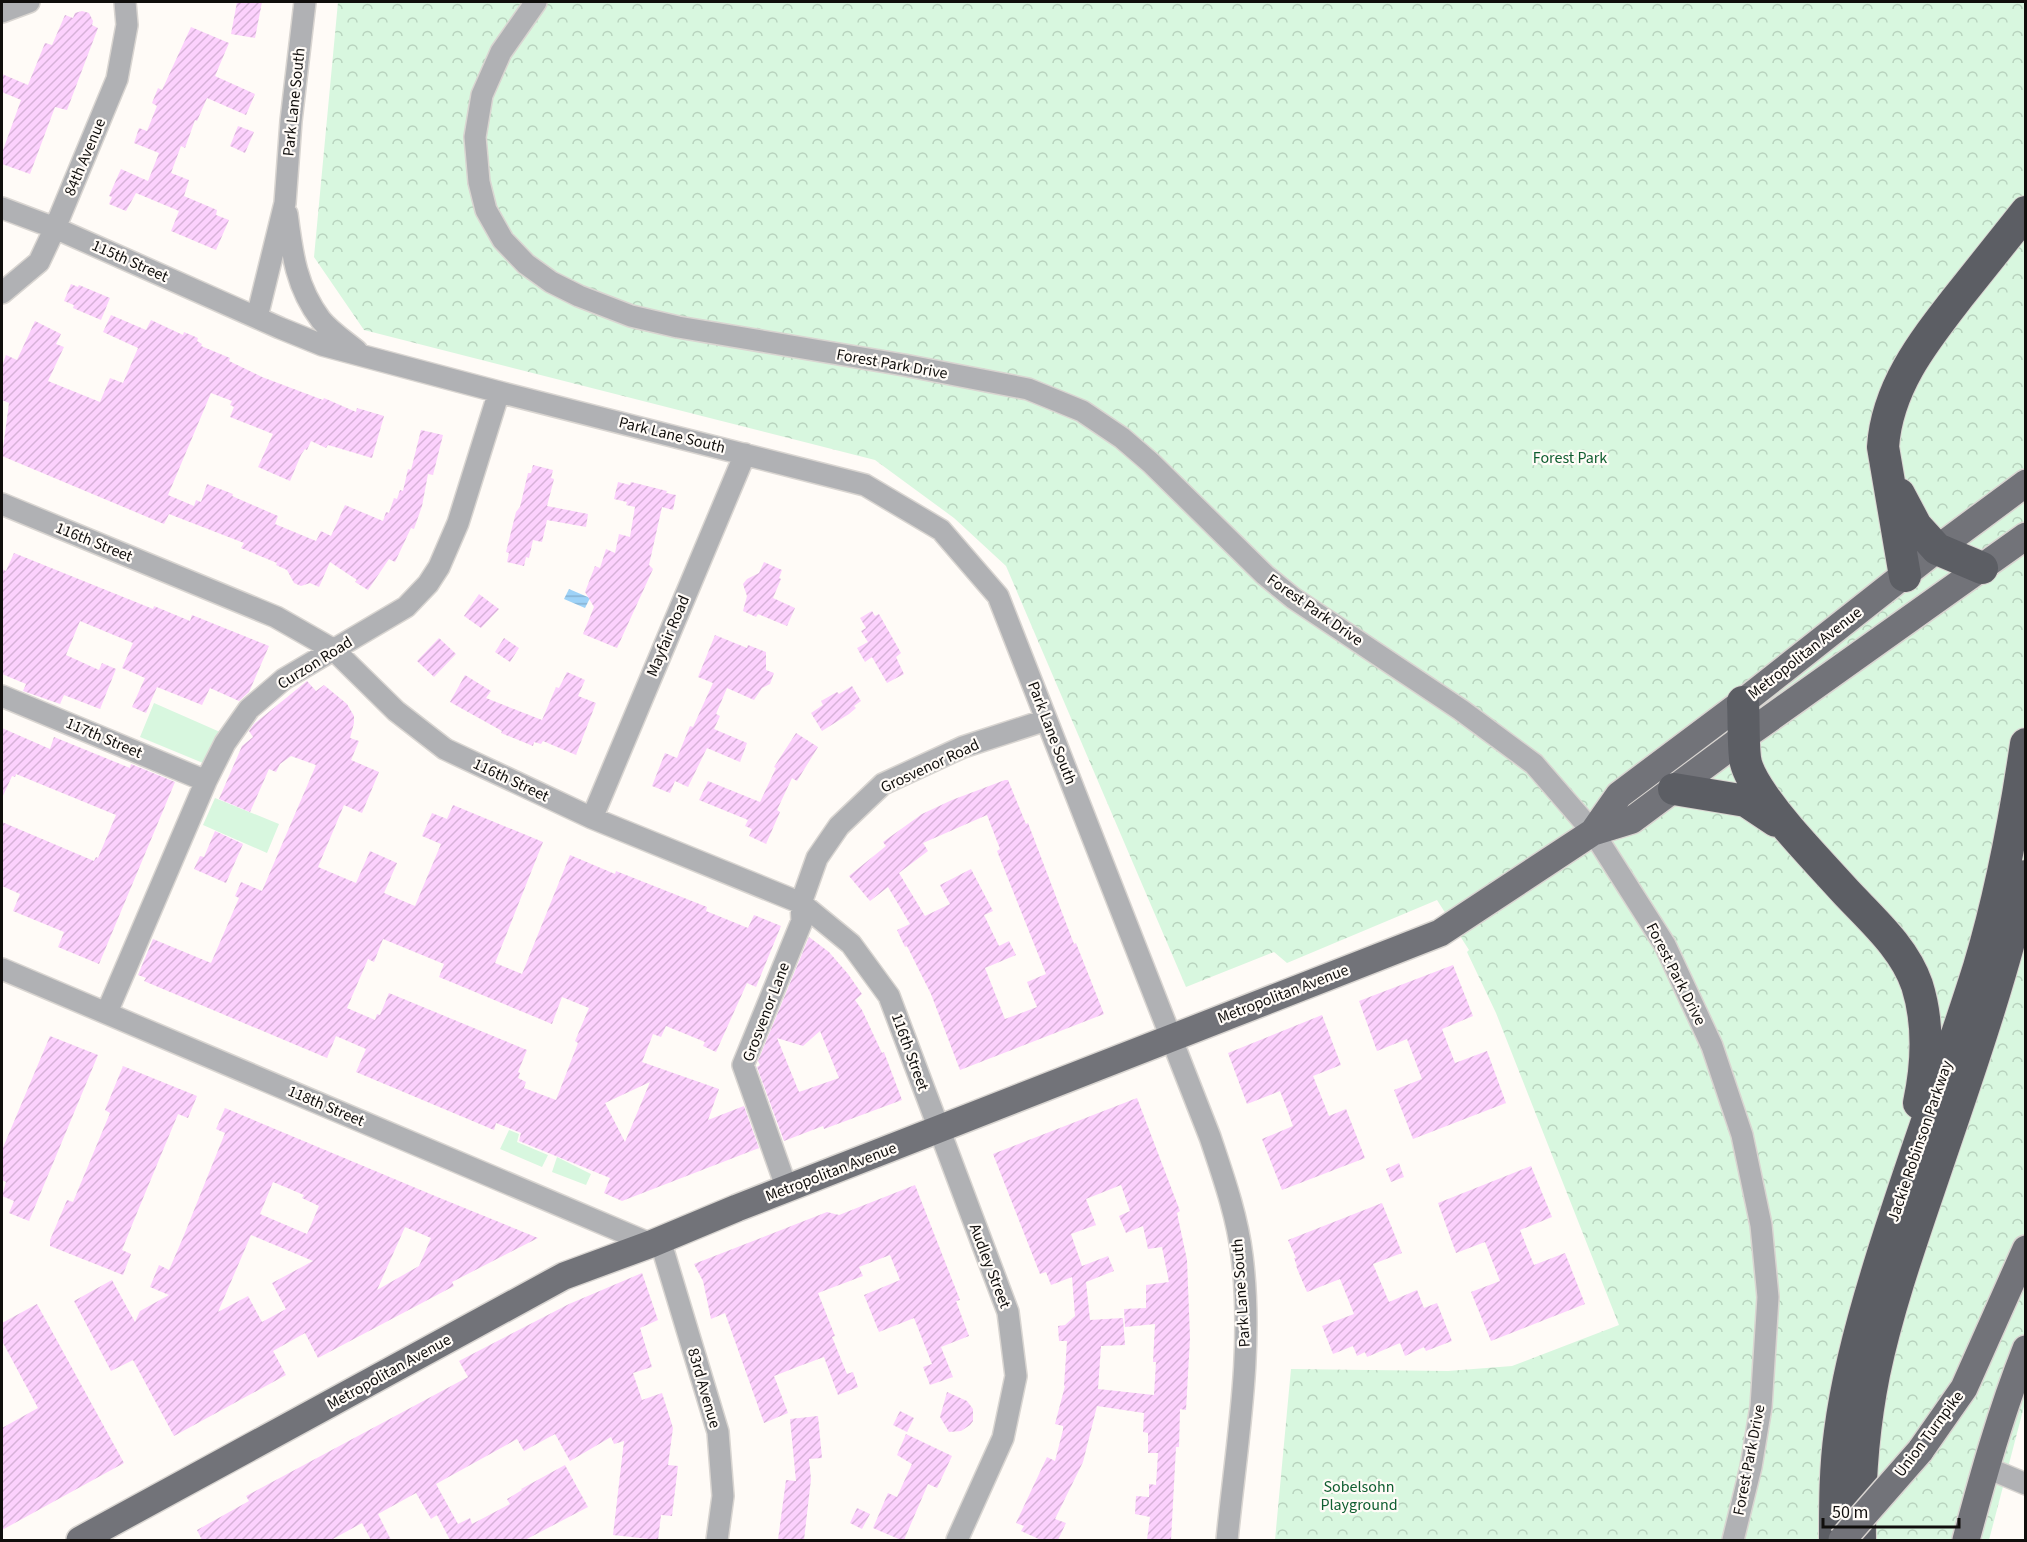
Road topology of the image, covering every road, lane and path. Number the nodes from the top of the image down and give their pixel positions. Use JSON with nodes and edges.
{"nodes":[{"id":1,"x":29,"y":2,"type":"edge"},
{"id":2,"x":125,"y":2,"type":"edge"},
{"id":3,"x":305,"y":2,"type":"edge"},
{"id":4,"x":536,"y":2,"type":"edge"},
{"id":5,"x":2,"y":12,"type":"edge"},
{"id":6,"x":285,"y":203,"type":"junction"},
{"id":7,"x":2,"y":208,"type":"edge"},
{"id":8,"x":2025,"y":212,"type":"edge"},
{"id":9,"x":55,"y":228,"type":"junction"},
{"id":10,"x":2,"y":293,"type":"edge"},
{"id":11,"x":257,"y":317,"type":"junction"},
{"id":12,"x":362,"y":355,"type":"junction"},
{"id":13,"x":499,"y":392,"type":"junction"},
{"id":14,"x":745,"y":454,"type":"junction"},
{"id":15,"x":1887,"y":472,"type":"junction"},
{"id":16,"x":2025,"y":483,"type":"edge"},
{"id":17,"x":2,"y":504,"type":"edge"},
{"id":18,"x":2025,"y":536,"type":"edge"},
{"id":19,"x":1937,"y":549,"type":"junction"},
{"id":20,"x":1982,"y":568,"type":"junction"},
{"id":21,"x":1905,"y":576,"type":"junction"},
{"id":22,"x":334,"y":650,"type":"junction"},
{"id":23,"x":2,"y":696,"type":"edge"},
{"id":24,"x":1743,"y":702,"type":"junction"},
{"id":25,"x":1046,"y":720,"type":"junction"},
{"id":26,"x":1745,"y":736,"type":"junction"},
{"id":27,"x":2025,"y":744,"type":"edge"},
{"id":28,"x":206,"y":781,"type":"junction"},
{"id":29,"x":1674,"y":789,"type":"junction"},
{"id":30,"x":591,"y":818,"type":"junction"},
{"id":31,"x":1789,"y":830,"type":"junction"},
{"id":32,"x":1593,"y":832,"type":"junction"},
{"id":33,"x":2025,"y":876,"type":"edge"},
{"id":34,"x":801,"y":903,"type":"junction"},
{"id":35,"x":2025,"y":953,"type":"edge"},
{"id":36,"x":2,"y":969,"type":"edge"},
{"id":37,"x":107,"y":1012,"type":"junction"},
{"id":38,"x":1171,"y":1038,"type":"junction"},
{"id":39,"x":1964,"y":1088,"type":"junction"},
{"id":40,"x":938,"y":1129,"type":"junction"},
{"id":41,"x":787,"y":1189,"type":"junction"},
{"id":42,"x":1887,"y":1239,"type":"junction"},
{"id":43,"x":655,"y":1242,"type":"junction"},
{"id":44,"x":2025,"y":1249,"type":"edge"},
{"id":45,"x":2025,"y":1349,"type":"edge"},
{"id":46,"x":1985,"y":1467,"type":"junction"},
{"id":47,"x":2025,"y":1484,"type":"edge"},
{"id":48,"x":80,"y":1540,"type":"edge"},
{"id":49,"x":717,"y":1540,"type":"edge"},
{"id":50,"x":957,"y":1540,"type":"edge"},
{"id":51,"x":1227,"y":1540,"type":"edge"},
{"id":52,"x":1733,"y":1540,"type":"edge"},
{"id":53,"x":1835,"y":1540,"type":"edge"},
{"id":54,"x":1842,"y":1540,"type":"edge"},
{"id":55,"x":1860,"y":1540,"type":"edge"},
{"id":56,"x":1966,"y":1540,"type":"edge"}],
"edges":[{"from":1,"to":5,"type":"street"},
{"from":2,"to":9,"type":"street","name":"84th Avenue"},
{"from":3,"to":6,"type":"street","name":"Park Lane South"},
{"from":4,"to":32,"type":"street","name":"Forest Park Drive"},
{"from":6,"to":11,"type":"street","name":"Park Lane South"},
{"from":6,"to":12,"type":"street","name":"Park Lane South"},
{"from":7,"to":9,"type":"street","name":"115th Street"},
{"from":8,"to":15,"type":"highway"},
{"from":9,"to":10,"type":"street","name":"84th Avenue"},
{"from":9,"to":11,"type":"street","name":"115th Street"},
{"from":11,"to":12,"type":"street","name":"Park Lane South"},
{"from":12,"to":13,"type":"street","name":"Park Lane South"},
{"from":13,"to":14,"type":"street","name":"Park Lane South"},
{"from":13,"to":22,"type":"street","name":"Curzon Road"},
{"from":14,"to":25,"type":"street","name":"Park Lane South"},
{"from":14,"to":30,"type":"street","name":"Mayfair Road"},
{"from":15,"to":19,"type":"highway"},
{"from":15,"to":21,"type":"highway"},
{"from":16,"to":19,"type":"main road","name":"Metropolitan Avenue"},
{"from":17,"to":22,"type":"street","name":"116th Street"},
{"from":18,"to":20,"type":"main road","name":"Metropolitan Avenue"},
{"from":19,"to":20,"type":"highway"},
{"from":19,"to":21,"type":"main road","name":"Metropolitan Avenue"},
{"from":20,"to":26,"type":"main road","name":"Metropolitan Avenue"},
{"from":21,"to":24,"type":"main road","name":"Metropolitan Avenue"},
{"from":22,"to":28,"type":"street","name":"Curzon Road"},
{"from":22,"to":30,"type":"street","name":"116th Street"},
{"from":23,"to":28,"type":"street","name":"117th Street"},
{"from":24,"to":26,"type":"highway"},
{"from":24,"to":32,"type":"main road","name":"Metropolitan Avenue"},
{"from":25,"to":34,"type":"street","name":"Grosvenor Road"},
{"from":25,"to":38,"type":"street","name":"Park Lane South"},
{"from":26,"to":29,"type":"main road","name":"Metropolitan Avenue"},
{"from":26,"to":31,"type":"highway"},
{"from":27,"to":42,"type":"highway","name":"Jackie Robinson Parkway"},
{"from":28,"to":37,"type":"street","name":"Curzon Road"},
{"from":29,"to":31,"type":"highway"},
{"from":29,"to":32,"type":"main road","name":"Metropolitan Avenue"},
{"from":30,"to":34,"type":"street","name":"116th Street"},
{"from":31,"to":42,"type":"highway"},
{"from":32,"to":38,"type":"main road","name":"Metropolitan Avenue"},
{"from":32,"to":52,"type":"street","name":"Forest Park Drive"},
{"from":33,"to":39,"type":"highway","name":"Jackie Robinson Parkway"},
{"from":34,"to":40,"type":"street","name":"116th Street"},
{"from":34,"to":41,"type":"street","name":"Grosvenor Lane"},
{"from":35,"to":39,"type":"highway"},
{"from":36,"to":37,"type":"street","name":"118th Street"},
{"from":37,"to":43,"type":"street","name":"118th Street"},
{"from":38,"to":40,"type":"main road","name":"Metropolitan Avenue"},
{"from":38,"to":51,"type":"street","name":"Park Lane South"},
{"from":39,"to":55,"type":"highway","name":"Jackie Robinson Parkway"},
{"from":40,"to":41,"type":"main road","name":"Metropolitan Avenue"},
{"from":40,"to":50,"type":"street","name":"Audley Street"},
{"from":41,"to":43,"type":"main road","name":"Metropolitan Avenue"},
{"from":42,"to":53,"type":"highway","name":"Jackie Robinson Parkway"},
{"from":43,"to":48,"type":"main road","name":"Metropolitan Avenue"},
{"from":43,"to":49,"type":"street","name":"83rd Avenue"},
{"from":44,"to":54,"type":"main road","name":"Union Turnpike","bridge":true},
{"from":45,"to":46,"type":"main road"},
{"from":46,"to":47,"type":"street"},
{"from":46,"to":56,"type":"main road"}]}
